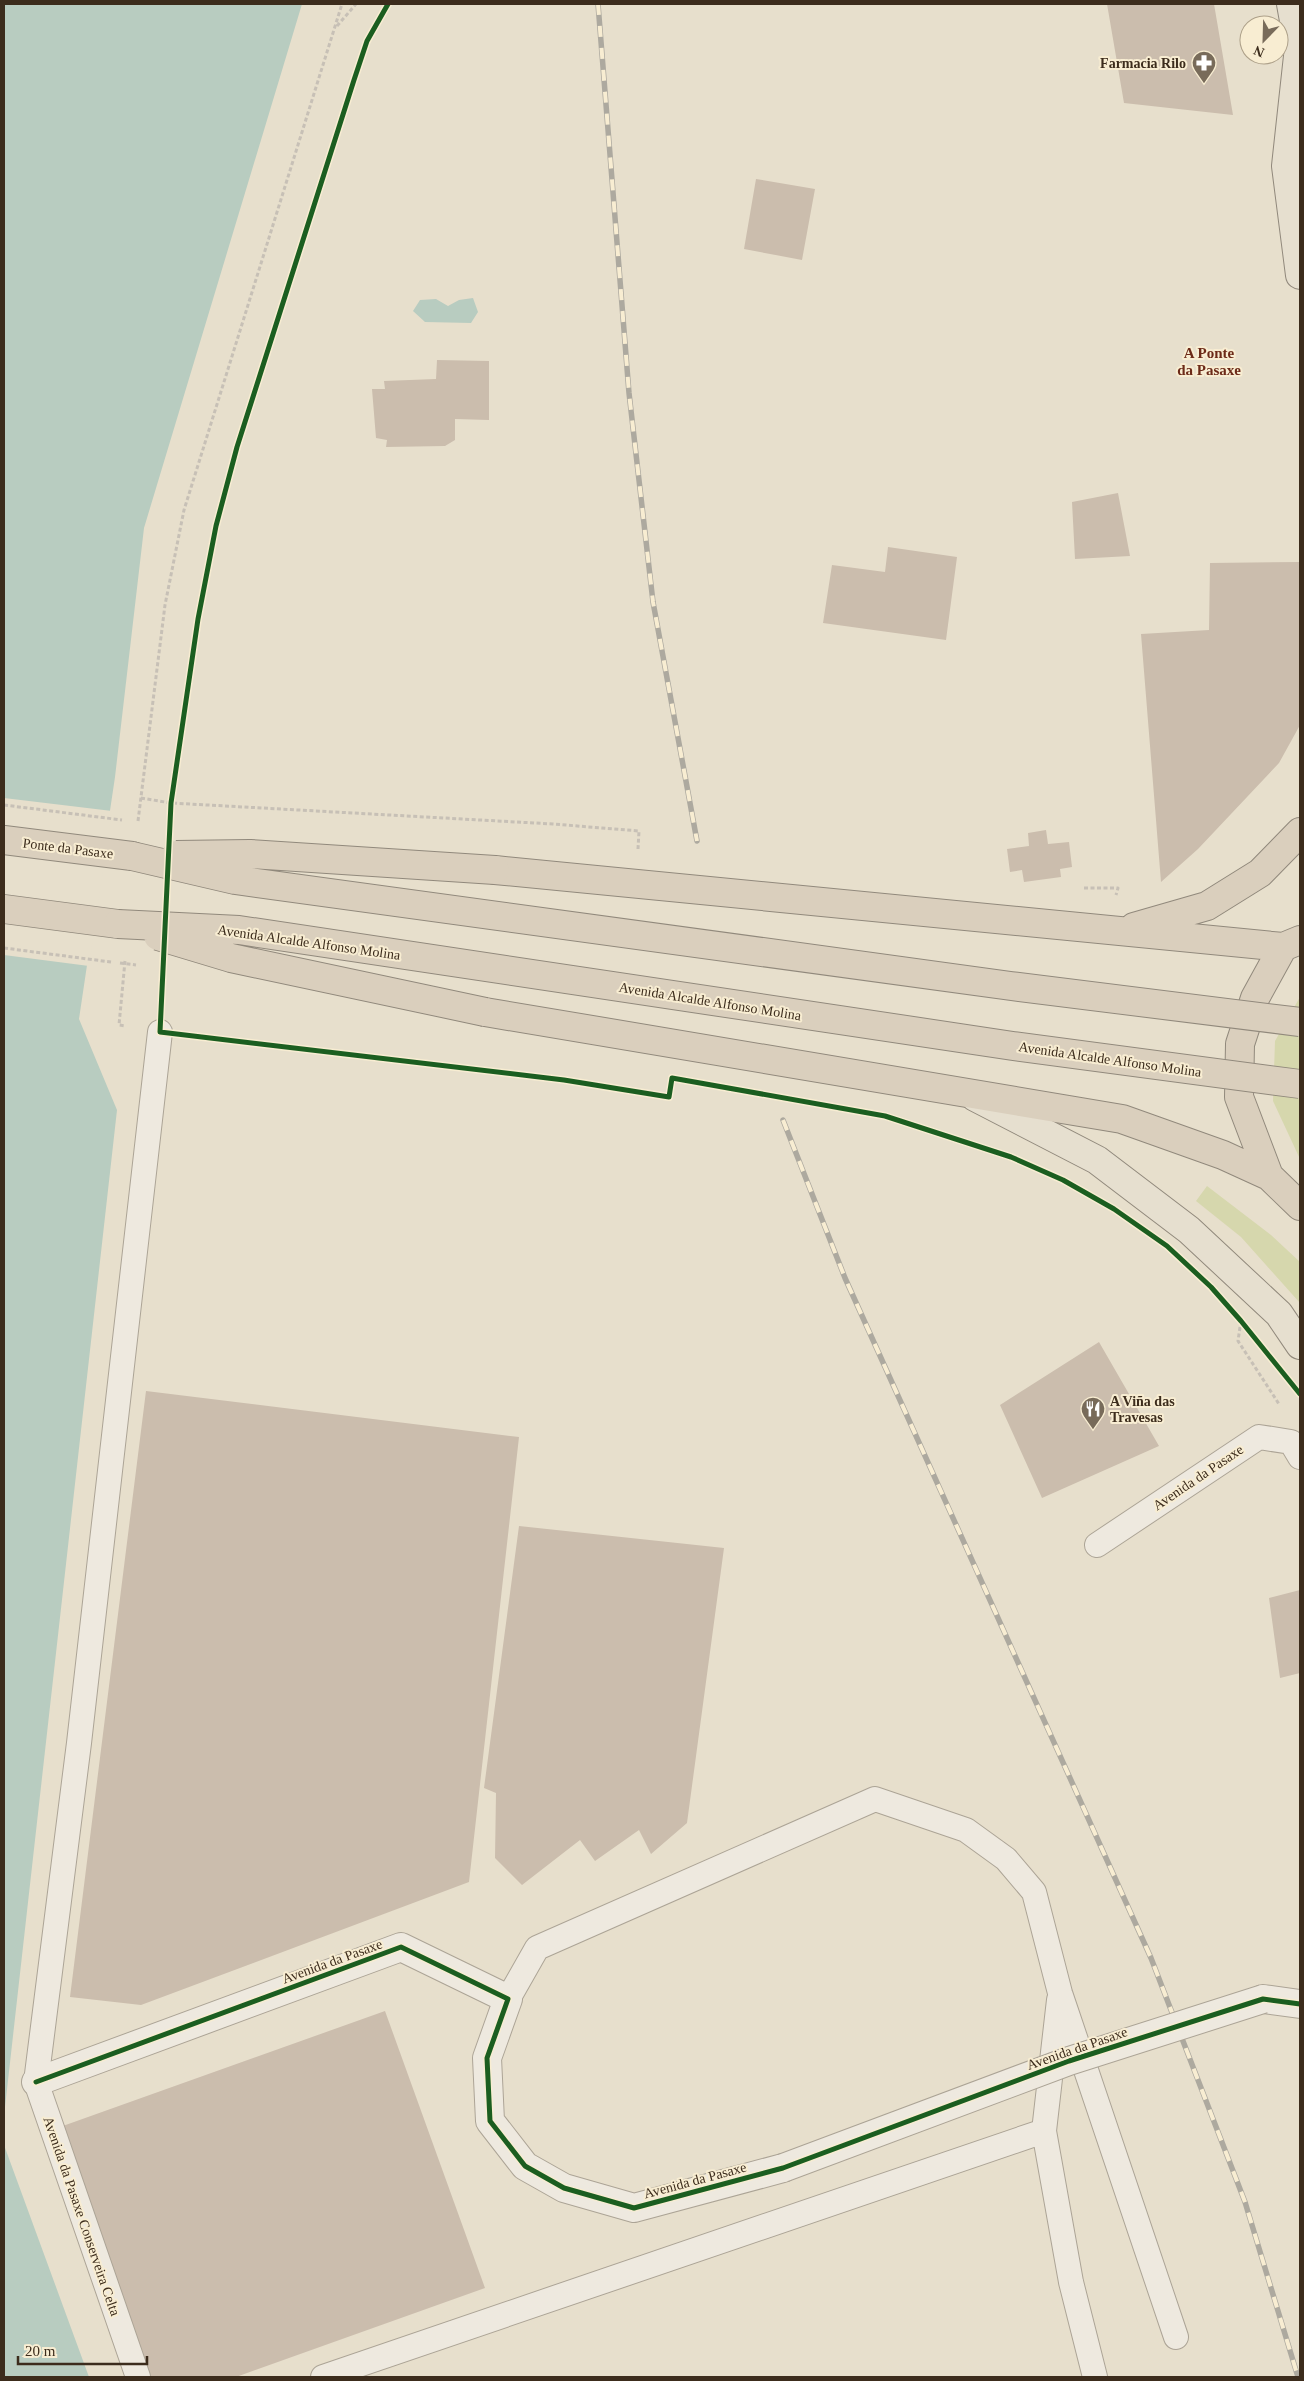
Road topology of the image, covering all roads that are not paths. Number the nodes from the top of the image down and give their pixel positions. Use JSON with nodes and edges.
{"nodes":[{"id":1,"x":1291,"y":4,"type":"edge"},
{"id":2,"x":1300,"y":50,"type":"edge"},
{"id":3,"x":1300,"y":276,"type":"edge"},
{"id":4,"x":1300,"y":832,"type":"edge"},
{"id":5,"x":4,"y":840,"type":"edge"},
{"id":6,"x":132,"y":856,"type":"junction"},
{"id":7,"x":4,"y":909,"type":"edge"},
{"id":8,"x":118,"y":924,"type":"junction"},
{"id":9,"x":1117,"y":931,"type":"junction"},
{"id":10,"x":1292,"y":944,"type":"edge"},
{"id":11,"x":1300,"y":1022,"type":"edge"},
{"id":12,"x":160,"y":1032,"type":"road end"},
{"id":13,"x":1300,"y":1084,"type":"edge"},
{"id":14,"x":964,"y":1092,"type":"junction"},
{"id":15,"x":1269,"y":1176,"type":"junction"},
{"id":16,"x":1300,"y":1206,"type":"edge"},
{"id":17,"x":1300,"y":1345,"type":"edge"},
{"id":18,"x":1300,"y":1457,"type":"edge"},
{"id":19,"x":1097,"y":1545,"type":"dead end"},
{"id":20,"x":1060,"y":1993,"type":"junction"},
{"id":21,"x":508,"y":1999,"type":"junction"},
{"id":22,"x":1300,"y":2004,"type":"edge"},
{"id":23,"x":36,"y":2082,"type":"junction"},
{"id":24,"x":1044,"y":2132,"type":"junction"},
{"id":25,"x":1176,"y":2336,"type":"dead end"},
{"id":26,"x":138,"y":2377,"type":"edge"},
{"id":27,"x":323,"y":2377,"type":"edge"},
{"id":28,"x":1095,"y":2377,"type":"edge"}],
"edges":[{"from":1,"to":2,"type":"main road"},
{"from":2,"to":3,"type":"main road"},
{"from":4,"to":9,"type":"highway"},
{"from":5,"to":6,"type":"highway","name":"Ponte da Pasaxe"},
{"from":6,"to":9,"type":"highway","bridge":true},
{"from":6,"to":11,"type":"highway","bridge":true},
{"from":7,"to":8,"type":"highway"},
{"from":8,"to":13,"type":"highway","name":"Avenida Alcalde Alfonso Molina","bridge":true},
{"from":8,"to":14,"type":"highway","bridge":true},
{"from":9,"to":10,"type":"highway"},
{"from":10,"to":15,"type":"highway"},
{"from":12,"to":23,"type":"lane"},
{"from":14,"to":15,"type":"highway"},
{"from":14,"to":17,"type":"main road"},
{"from":15,"to":16,"type":"highway"},
{"from":18,"to":19,"type":"lane","name":"Avenida da Pasaxe"},
{"from":20,"to":21,"type":"lane"},
{"from":20,"to":24,"type":"lane"},
{"from":20,"to":25,"type":"lane"},
{"from":21,"to":22,"type":"street","name":"Avenida da Pasaxe","bridge":true},
{"from":21,"to":23,"type":"street","name":"Avenida da Pasaxe"},
{"from":23,"to":26,"type":"lane","name":"Avenida da Pasaxe Conserveira Celta"},
{"from":24,"to":27,"type":"lane"},
{"from":24,"to":28,"type":"lane"}]}
